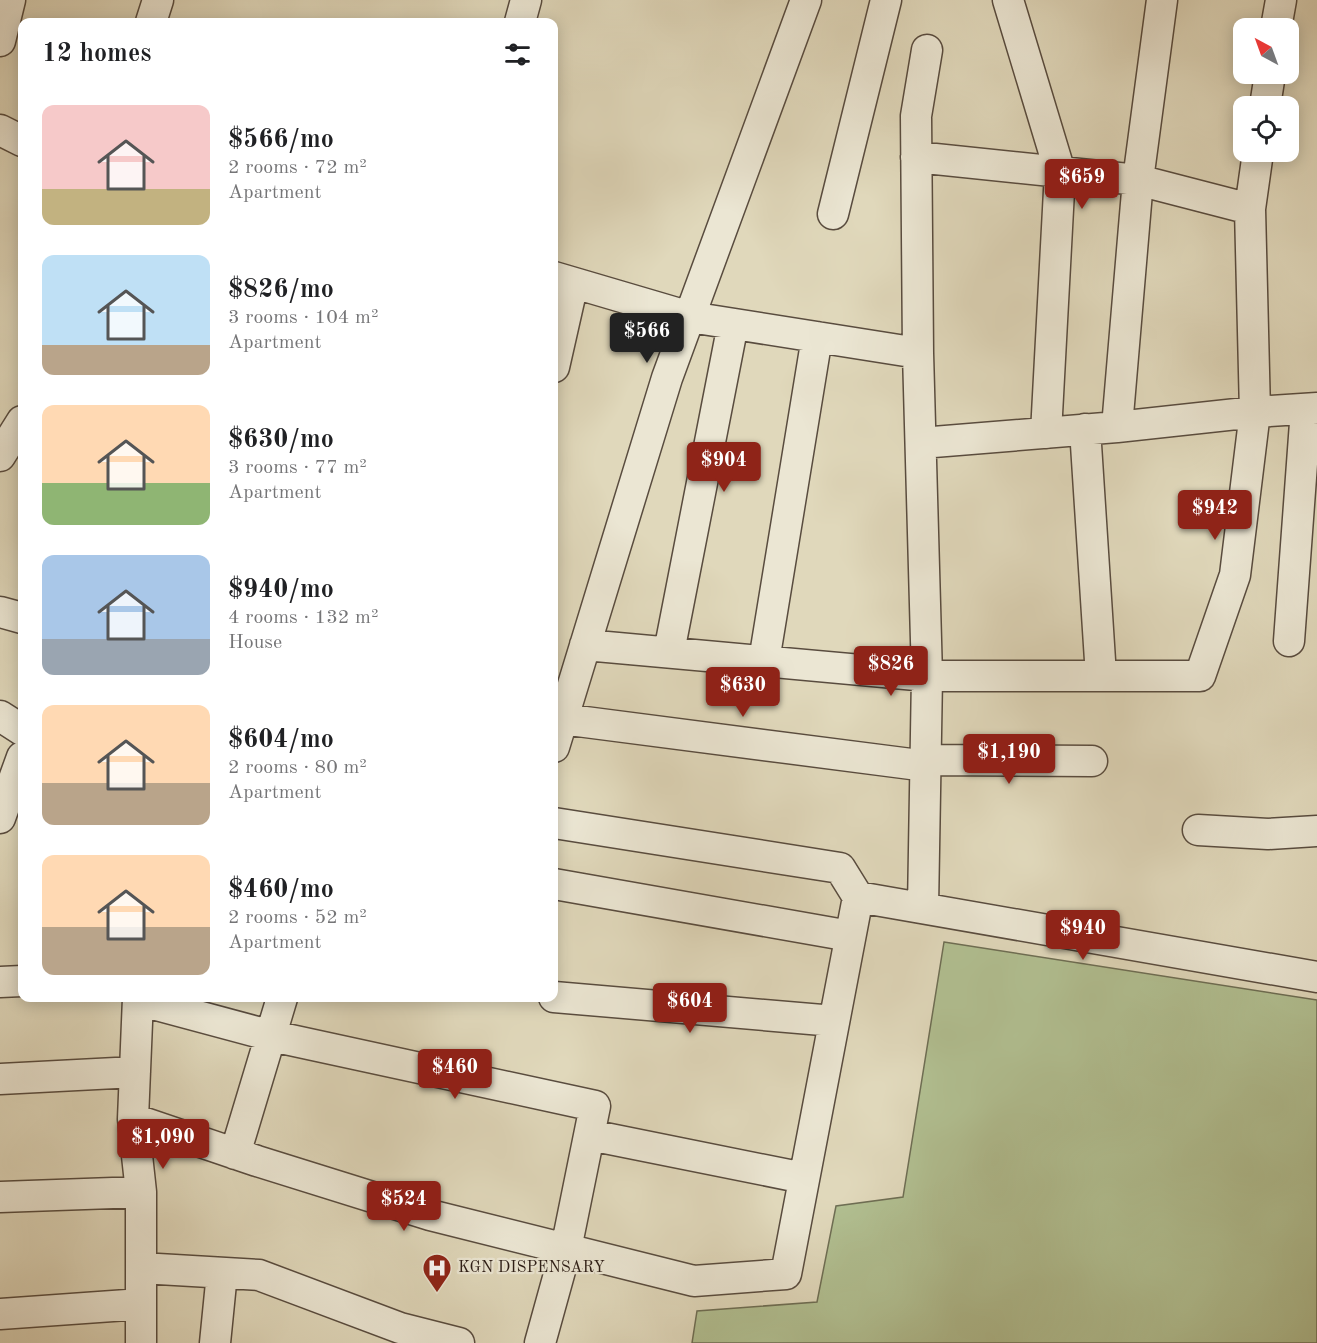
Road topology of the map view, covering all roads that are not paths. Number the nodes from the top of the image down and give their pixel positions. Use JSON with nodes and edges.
{"nodes":[{"id":1,"x":10,"y":0,"type":"edge"},
{"id":2,"x":158,"y":0,"type":"edge"},
{"id":3,"x":526,"y":0,"type":"edge"},
{"id":4,"x":806,"y":0,"type":"edge"},
{"id":5,"x":886,"y":0,"type":"edge"},
{"id":6,"x":1008,"y":0,"type":"edge"},
{"id":7,"x":1162,"y":0,"type":"edge"},
{"id":8,"x":1281,"y":0,"type":"edge"},
{"id":9,"x":152,"y":18,"type":"edge"},
{"id":10,"x":521,"y":18,"type":"edge"},
{"id":11,"x":1278,"y":18,"type":"edge"},
{"id":12,"x":0,"y":41,"type":"edge"},
{"id":13,"x":927,"y":51,"type":"dead end"},
{"id":14,"x":0,"y":130,"type":"edge"},
{"id":15,"x":18,"y":139,"type":"edge"},
{"id":16,"x":916,"y":157,"type":"junction"},
{"id":17,"x":1257,"y":162,"type":"edge"},
{"id":18,"x":1060,"y":172,"type":"junction"},
{"id":19,"x":1138,"y":180,"type":"junction"},
{"id":20,"x":1250,"y":209,"type":"junction"},
{"id":21,"x":833,"y":214,"type":"dead end"},
{"id":22,"x":563,"y":280,"type":"edge"},
{"id":23,"x":690,"y":317,"type":"junction"},
{"id":24,"x":733,"y":324,"type":"junction"},
{"id":25,"x":558,"y":328,"type":"edge"},
{"id":26,"x":817,"y":337,"type":"junction"},
{"id":27,"x":918,"y":353,"type":"junction"},
{"id":28,"x":1312,"y":409,"type":"edge"},
{"id":29,"x":1255,"y":412,"type":"junction"},
{"id":30,"x":18,"y":427,"type":"edge"},
{"id":31,"x":1117,"y":427,"type":"junction"},
{"id":32,"x":1084,"y":429,"type":"junction"},
{"id":33,"x":1046,"y":433,"type":"junction"},
{"id":34,"x":921,"y":443,"type":"junction"},
{"id":35,"x":0,"y":456,"type":"edge"},
{"id":36,"x":0,"y":612,"type":"edge"},
{"id":37,"x":18,"y":617,"type":"edge"},
{"id":38,"x":1289,"y":641,"type":"dead end"},
{"id":39,"x":585,"y":645,"type":"junction"},
{"id":40,"x":669,"y":652,"type":"junction"},
{"id":41,"x":764,"y":661,"type":"junction"},
{"id":42,"x":927,"y":676,"type":"junction"},
{"id":43,"x":1101,"y":676,"type":"junction"},
{"id":44,"x":0,"y":716,"type":"edge"},
{"id":45,"x":18,"y":727,"type":"edge"},
{"id":46,"x":558,"y":733,"type":"edge"},
{"id":47,"x":926,"y":760,"type":"junction"},
{"id":48,"x":1092,"y":761,"type":"dead end"},
{"id":49,"x":18,"y":768,"type":"edge"},
{"id":50,"x":0,"y":818,"type":"edge"},
{"id":51,"x":558,"y":824,"type":"edge"},
{"id":52,"x":0,"y":826,"type":"edge"},
{"id":53,"x":18,"y":829,"type":"edge"},
{"id":54,"x":1198,"y":830,"type":"dead end"},
{"id":55,"x":1317,"y":831,"type":"edge"},
{"id":56,"x":558,"y":885,"type":"edge"},
{"id":57,"x":858,"y":897,"type":"junction"},
{"id":58,"x":923,"y":908,"type":"junction"},
{"id":59,"x":850,"y":936,"type":"junction"},
{"id":60,"x":1317,"y":977,"type":"edge"},
{"id":61,"x":18,"y":981,"type":"edge"},
{"id":62,"x":0,"y":982,"type":"edge"},
{"id":63,"x":558,"y":997,"type":"edge"},
{"id":64,"x":138,"y":1002,"type":"edge"},
{"id":65,"x":149,"y":1002,"type":"edge"},
{"id":66,"x":281,"y":1002,"type":"edge"},
{"id":67,"x":834,"y":1021,"type":"junction"},
{"id":68,"x":272,"y":1036,"type":"junction"},
{"id":69,"x":135,"y":1072,"type":"junction"},
{"id":70,"x":0,"y":1079,"type":"edge"},
{"id":71,"x":134,"y":1119,"type":"junction"},
{"id":72,"x":590,"y":1135,"type":"junction"},
{"id":73,"x":235,"y":1154,"type":"junction"},
{"id":74,"x":804,"y":1178,"type":"junction"},
{"id":75,"x":141,"y":1192,"type":"junction"},
{"id":76,"x":0,"y":1197,"type":"edge"},
{"id":77,"x":566,"y":1249,"type":"junction"},
{"id":78,"x":141,"y":1268,"type":"junction"},
{"id":79,"x":222,"y":1273,"type":"junction"},
{"id":80,"x":141,"y":1304,"type":"junction"},
{"id":81,"x":0,"y":1314,"type":"edge"},
{"id":82,"x":141,"y":1343,"type":"edge"},
{"id":83,"x":215,"y":1343,"type":"edge"},
{"id":84,"x":459,"y":1343,"type":"edge"},
{"id":85,"x":540,"y":1343,"type":"edge"}],
"edges":[{"from":1,"to":12,"type":"street"},
{"from":2,"to":9,"type":"street"},
{"from":3,"to":10,"type":"street"},
{"from":4,"to":23,"type":"street"},
{"from":5,"to":21,"type":"street"},
{"from":6,"to":18,"type":"street"},
{"from":7,"to":19,"type":"street"},
{"from":8,"to":11,"type":"street"},
{"from":13,"to":16,"type":"street"},
{"from":14,"to":15,"type":"street"},
{"from":16,"to":18,"type":"street"},
{"from":16,"to":27,"type":"street"},
{"from":17,"to":20,"type":"street"},
{"from":18,"to":19,"type":"street"},
{"from":18,"to":33,"type":"street"},
{"from":19,"to":20,"type":"street"},
{"from":19,"to":31,"type":"street"},
{"from":20,"to":29,"type":"street"},
{"from":22,"to":23,"type":"street"},
{"from":22,"to":25,"type":"street"},
{"from":23,"to":24,"type":"street"},
{"from":23,"to":39,"type":"street"},
{"from":24,"to":26,"type":"street"},
{"from":24,"to":40,"type":"street"},
{"from":26,"to":27,"type":"street"},
{"from":26,"to":41,"type":"street"},
{"from":27,"to":34,"type":"street"},
{"from":28,"to":29,"type":"street"},
{"from":28,"to":38,"type":"street"},
{"from":29,"to":31,"type":"street"},
{"from":29,"to":43,"type":"street"},
{"from":30,"to":35,"type":"street"},
{"from":31,"to":32,"type":"street"},
{"from":32,"to":33,"type":"street"},
{"from":32,"to":43,"type":"street"},
{"from":33,"to":34,"type":"street"},
{"from":34,"to":42,"type":"street"},
{"from":36,"to":37,"type":"street"},
{"from":39,"to":40,"type":"street"},
{"from":39,"to":46,"type":"street"},
{"from":40,"to":41,"type":"street"},
{"from":41,"to":42,"type":"street"},
{"from":42,"to":43,"type":"street"},
{"from":42,"to":47,"type":"street"},
{"from":44,"to":45,"type":"street"},
{"from":46,"to":47,"type":"street"},
{"from":47,"to":48,"type":"street"},
{"from":47,"to":58,"type":"street"},
{"from":49,"to":50,"type":"street"},
{"from":51,"to":57,"type":"street"},
{"from":52,"to":53,"type":"street"},
{"from":54,"to":55,"type":"street"},
{"from":56,"to":59,"type":"street"},
{"from":57,"to":58,"type":"street"},
{"from":57,"to":59,"type":"street"},
{"from":58,"to":60,"type":"street"},
{"from":59,"to":67,"type":"street"},
{"from":61,"to":62,"type":"street"},
{"from":63,"to":67,"type":"street"},
{"from":64,"to":69,"type":"street"},
{"from":65,"to":68,"type":"street"},
{"from":66,"to":68,"type":"street"},
{"from":67,"to":74,"type":"street"},
{"from":68,"to":72,"type":"street"},
{"from":68,"to":73,"type":"street"},
{"from":69,"to":70,"type":"street"},
{"from":69,"to":71,"type":"street"},
{"from":71,"to":73,"type":"street"},
{"from":71,"to":75,"type":"street"},
{"from":72,"to":74,"type":"street"},
{"from":72,"to":77,"type":"street"},
{"from":73,"to":77,"type":"street"},
{"from":74,"to":77,"type":"street"},
{"from":75,"to":76,"type":"street"},
{"from":75,"to":78,"type":"street"},
{"from":77,"to":85,"type":"street"},
{"from":78,"to":79,"type":"street"},
{"from":78,"to":80,"type":"street"},
{"from":79,"to":83,"type":"street"},
{"from":79,"to":84,"type":"street"},
{"from":80,"to":81,"type":"street"},
{"from":80,"to":82,"type":"street"}]}
